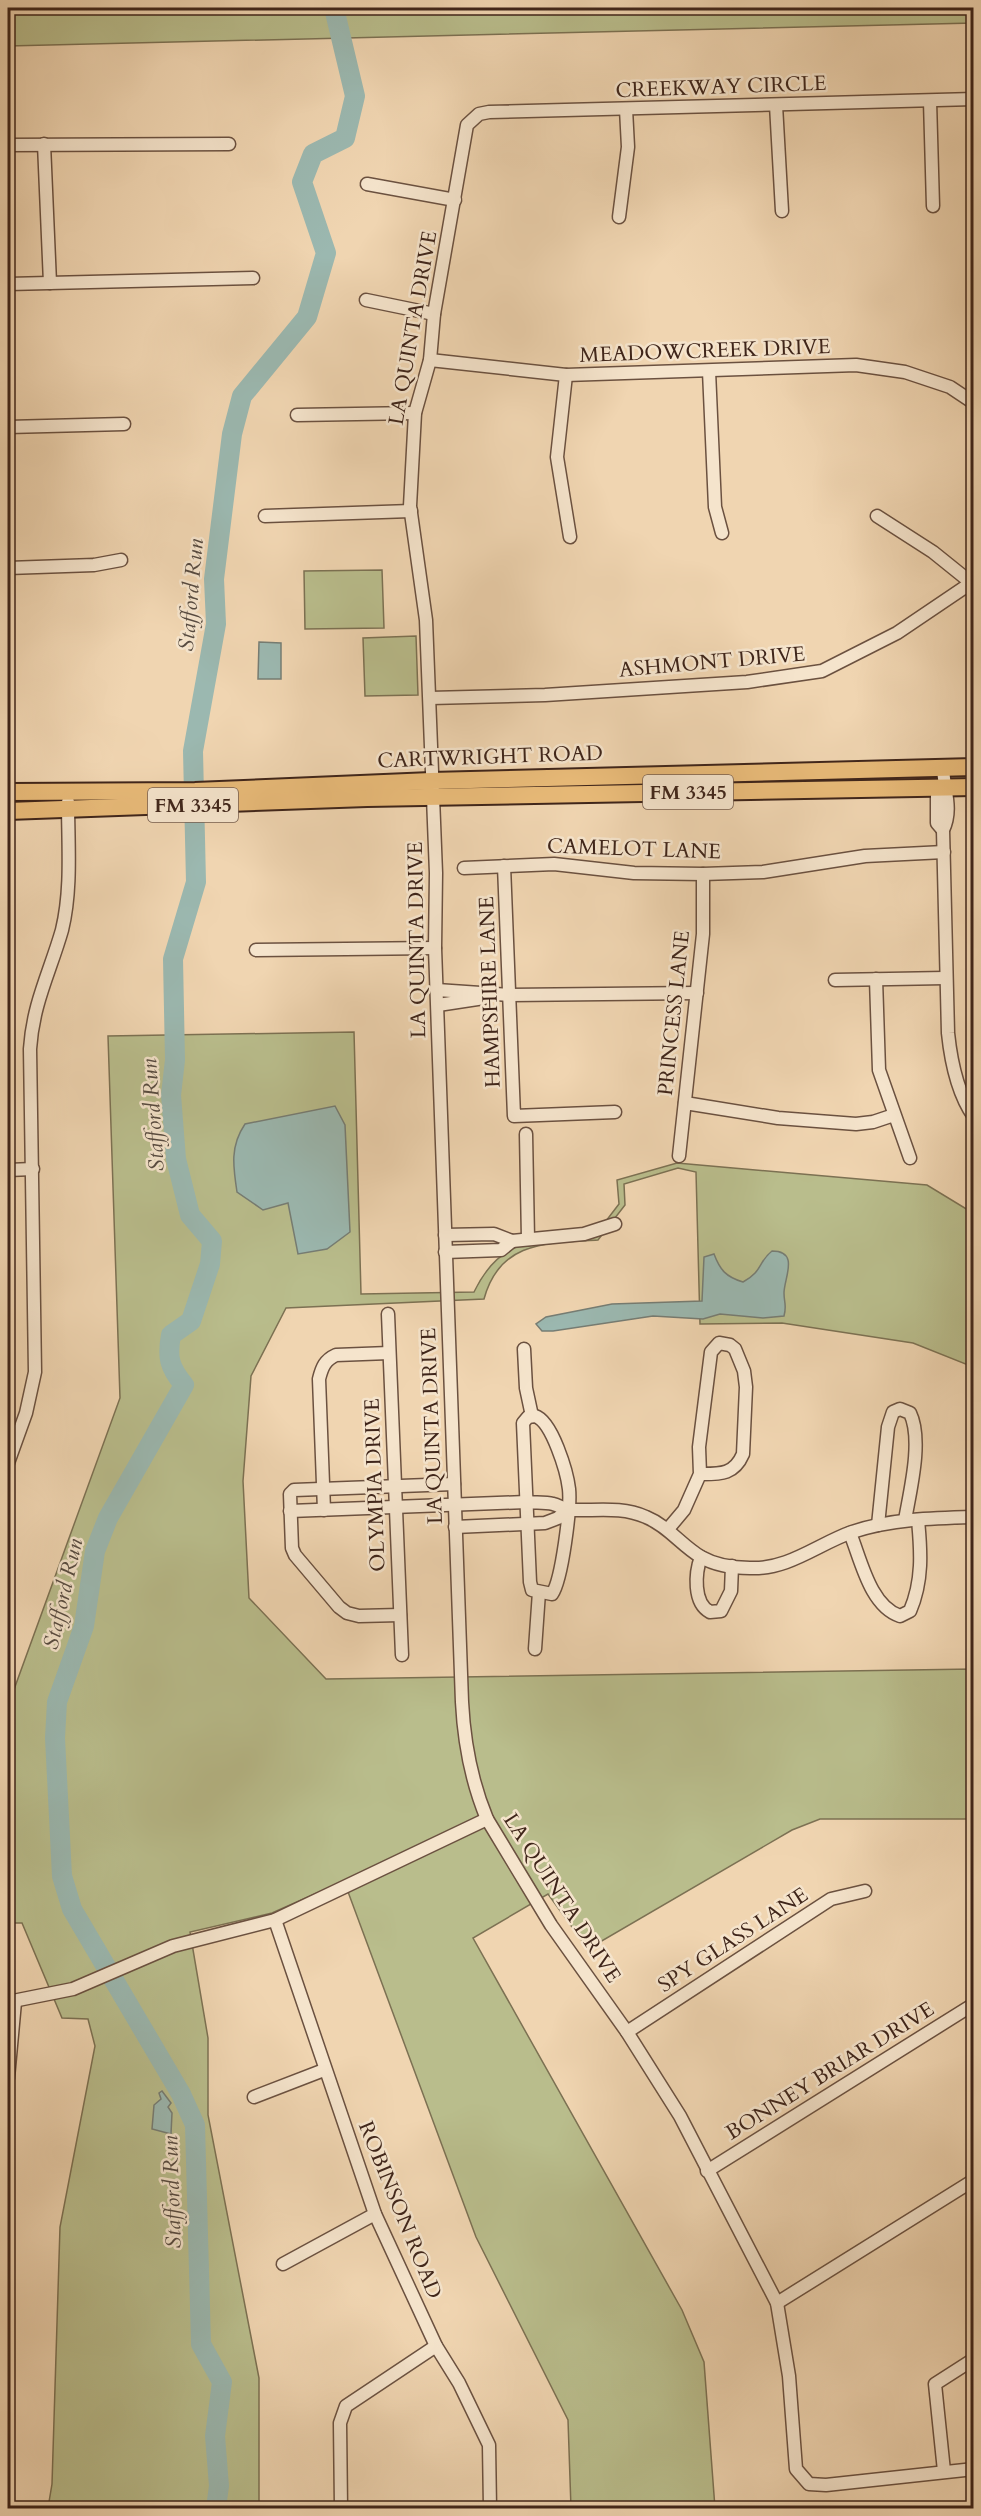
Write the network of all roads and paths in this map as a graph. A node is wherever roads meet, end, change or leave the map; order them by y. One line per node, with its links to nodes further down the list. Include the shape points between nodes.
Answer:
1 (974, 99): 2 (street, CREEKWAY CIRCLE)
2 (930, 100): 3 (street, CREEKWAY CIRCLE); 11 (street)
3 (776, 105): 4 (street, CREEKWAY CIRCLE); 12 (street)
4 (626, 109): 5 (street, CREEKWAY CIRCLE, via 489,112); 13 (street, via 628,147)
5 (472, 118): 10 (street, LA QUINTA DRIVE, via 467,125)
6 (44, 144): 7 (street); 8 (street); 15 (street)
7 (229, 144)
8 (8, 145)
9 (367, 184): 10 (street)
10 (455, 200): 18 (street, LA QUINTA DRIVE)
11 (933, 206)
12 (782, 210)
13 (619, 218)
14 (253, 278): 15 (street)
15 (50, 283): 16 (street)
16 (8, 284)
17 (366, 300): 18 (street)
18 (434, 314): 19 (street, LA QUINTA DRIVE)
19 (430, 360): 21 (street, MEADOWCREEK DRIVE); 23 (street, LA QUINTA DRIVE)
20 (709, 371): 21 (street, MEADOWCREEK DRIVE); 22 (street, MEADOWCREEK DRIVE, via 856,365 905,372 950,387); 30 (street, via 715,507)
21 (566, 375): 31 (street, via 557,457)
22 (974, 403)
23 (415, 412): 24 (street); 27 (street, LA QUINTA DRIVE)
24 (297, 415)
25 (124, 424): 26 (street)
26 (8, 427)
27 (411, 511): 28 (street); 35 (street, LA QUINTA DRIVE, via 426,620)
28 (265, 516)
29 (878, 516): 34 (street)
30 (722, 533)
31 (570, 537)
32 (121, 560): 33 (street, via 94,565)
33 (8, 567)
34 (973, 583): 35 (street, ASHMONT DRIVE, via 897,633 822,671 747,682)
35 (430, 698): 40 (street, LA QUINTA DRIVE)
36 (974, 767): 37 (main road, CARTWRIGHT ROAD / FM 3345)
37 (944, 768): 39 (street); 40 (main road, CARTWRIGHT ROAD / FM 3345)
38 (974, 787): 39 (main road, CARTWRIGHT ROAD / FM 3345)
39 (944, 788): 40 (main road, CARTWRIGHT ROAD / FM 3345); 45 (street, via 949,796)
40 (431, 789): 42 (main road, CARTWRIGHT ROAD / FM 3345); 49 (street, LA QUINTA DRIVE)
41 (8, 792): 43 (main road, CARTWRIGHT ROAD / FM 3345)
42 (249, 796): 43 (main road, CARTWRIGHT ROAD / FM 3345, via 138,807); 43 (main road, CARTWRIGHT ROAD / FM 3345, via 146,790)
43 (68, 801): 44 (main road, CARTWRIGHT ROAD / FM 3345); 65 (street, via 68,887 62,930 31,1021)
44 (8, 811)
45 (944, 852): 48 (street, CAMELOT LANE, via 856,856 763,872); 51 (street)
46 (504, 866): 47 (street, CAMELOT LANE); 48 (street, CAMELOT LANE, via 554,864 634,873); 56 (street, HAMPSHIRE LANE)
47 (464, 868)
48 (703, 874): 55 (street, PRINCESS LANE, via 703,934)
49 (435, 948): 50 (street); 54 (street, LA QUINTA DRIVE)
50 (256, 950)
51 (945, 978): 52 (street); 61 (street, via 951,1056 963,1099)
52 (876, 979): 53 (street); 60 (street, via 879,1070)
53 (836, 980)
54 (437, 990): 56 (street); 57 (street, LA QUINTA DRIVE)
55 (697, 993): 56 (street); 58 (street, PRINCESS LANE)
56 (510, 995): 57 (street); 59 (street, HAMPSHIRE LANE, via 514,1116)
57 (438, 1005): 68 (street, LA QUINTA DRIVE)
58 (685, 1103): 60 (street, via 778,1118 856,1124); 63 (street, PRINCESS LANE)
59 (615, 1112)
60 (894, 1115): 64 (street)
61 (974, 1117)
62 (526, 1134): 69 (street)
63 (679, 1156)
64 (910, 1158)
65 (33, 1169): 66 (street); 76 (street, via 35,1372 26,1413)
66 (8, 1170)
67 (615, 1224): 69 (street, via 584,1234)
68 (445, 1235): 70 (street, via 494,1234); 71 (street, LA QUINTA DRIVE)
69 (528, 1239): 70 (street)
70 (512, 1241): 71 (street, via 501,1250)
71 (445, 1252): 78 (street, LA QUINTA DRIVE)
72 (388, 1314): 74 (street, OLYMPIA DRIVE)
73 (524, 1349): 75 (street, via 526,1388)
74 (389, 1353): 79 (street, OLYMPIA DRIVE); 80 (street, via 336,1355 322,1367 319,1378)
75 (534, 1416): 81 (street, via 523,1423); 85 (street, via 549,1425 569,1489)
76 (8, 1463)
77 (700, 1474): 77 (street, via 729,1473 743,1455 744,1371 735,1349 724,1343 718,1343 711,1352 699,1447); 93 (street, via 684,1510)
78 (454, 1484): 79 (street); 82 (street, LA QUINTA DRIVE)
79 (395, 1487): 80 (street); 83 (street, OLYMPIA DRIVE)
80 (323, 1489): 84 (street); 86 (street, via 294,1490 290,1494)
81 (526, 1502): 82 (street); 85 (street, via 555,1504); 90 (street)
82 (454, 1505): 83 (street); 92 (street, LA QUINTA DRIVE)
83 (396, 1507): 84 (street); 98 (street, OLYMPIA DRIVE)
84 (324, 1510): 86 (street)
85 (567, 1510): 90 (street, via 545,1524); 93 (street, via 632,1512); 97 (street, via 557,1587 552,1594)
86 (290, 1511): 98 (street, via 295,1555 339,1607 359,1616)
87 (974, 1517): 89 (street)
88 (905, 1520): 89 (street); 91 (street); 91 (street, via 915,1444 910,1413 900,1409 890,1419)
89 (918, 1520): 94 (street, via 921,1564 917,1592 910,1611 900,1616 884,1606 873,1589)
90 (527, 1524): 92 (street); 97 (street, via 530,1582 532,1590)
91 (878, 1525): 94 (street)
92 (455, 1527): 101 (street, LA QUINTA DRIVE, via 464,1728 480,1803)
93 (668, 1529): 95 (street)
94 (850, 1533): 96 (street, via 798,1558 770,1566)
95 (701, 1557): 96 (street); 96 (street, via 697,1568 698,1593 703,1608 710,1612 721,1611 729,1599)
96 (732, 1566)
97 (539, 1592): 99 (street)
98 (400, 1615): 100 (street, OLYMPIA DRIVE)
99 (535, 1649)
100 (402, 1655)
101 (488, 1819): 103 (street); 106 (street, LA QUINTA DRIVE, via 551,1925)
102 (865, 1891): 106 (street, SPY GLASS LANE, via 831,1899)
103 (275, 1920): 104 (street, via 173,1946 72,1989); 107 (street, ROBINSON ROAD)
104 (11, 2002): 108 (street)
105 (974, 2004): 110 (street, BONNEY BRIAR DRIVE)
106 (627, 2032): 110 (street, LA QUINTA DRIVE, via 680,2116)
107 (324, 2070): 109 (street); 112 (street, ROBINSON ROAD)
108 (8, 2078)
109 (254, 2097)
110 (707, 2171): 114 (street, LA QUINTA DRIVE)
111 (974, 2180): 114 (street)
112 (375, 2214): 113 (street); 115 (street, ROBINSON ROAD)
113 (283, 2264)
114 (777, 2303): 118 (street, LA QUINTA DRIVE, via 789,2376 793,2456 801,2478 809,2484 826,2485)
115 (436, 2346): 119 (street, via 346,2406 340,2423); 120 (street, ROBINSON ROAD, via 489,2445)
116 (974, 2359): 118 (street, via 935,2384)
117 (974, 2469): 118 (street, LA QUINTA DRIVE)
118 (944, 2471)
119 (341, 2508)
120 (490, 2508)

